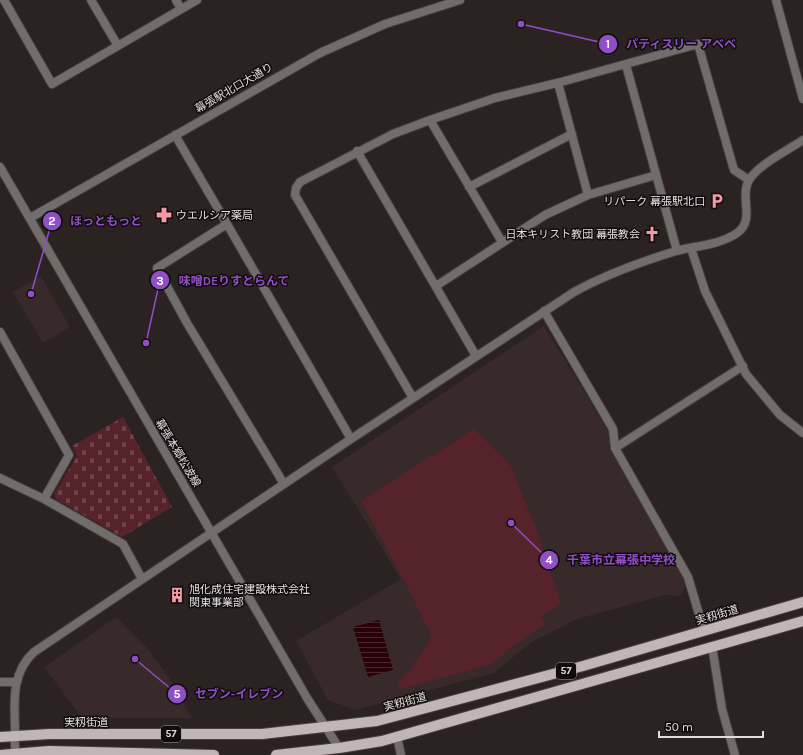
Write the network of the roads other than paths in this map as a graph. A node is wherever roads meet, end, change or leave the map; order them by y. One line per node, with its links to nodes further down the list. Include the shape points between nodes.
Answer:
1 (4, 0): 8 (street, via 52,84)
2 (91, 0): 8 (street)
3 (176, 0): 7 (street)
4 (197, 0): 7 (street)
5 (460, 0): 14 (street, 幕張駅北口大通り, via 385,24 320,53)
6 (776, 0): 11 (street)
7 (181, 9): 8 (street)
8 (118, 46)
9 (626, 65): 10 (street); 18 (street); 19 (street, via 698,44 734,170)
10 (558, 83): 12 (street, via 495,98); 13 (street)
11 (803, 99)
12 (430, 120): 16 (street); 20 (street)
13 (572, 134): 20 (street); 21 (street)
14 (175, 135): 22 (street, 幕張駅北口大通り); 23 (street)
15 (803, 140): 19 (street)
16 (357, 151): 27 (street); 32 (street, via 300,182 296,188 296,195)
17 (0, 167): 22 (street, 幕張本郷松波線)
18 (656, 175): 21 (street); 26 (street)
19 (749, 180): 25 (street, via 746,191 747,220 742,230 730,237)
20 (469, 187): 24 (street)
21 (588, 195): 24 (street, via 545,215)
22 (30, 218): 39 (street, 幕張本郷松波線)
23 (227, 224): 34 (street); 37 (street, via 157,268)
24 (502, 242): 27 (street)
25 (691, 248): 26 (street); 31 (street, via 705,290)
26 (677, 251): 28 (street, via 596,280)
27 (436, 286): 30 (street)
28 (544, 311): 30 (street); 35 (street, via 613,429)
29 (1, 335): 38 (street, via 69,455)
30 (476, 356): 32 (street)
31 (743, 366): 33 (street, via 746,374 780,415); 35 (street)
32 (413, 398): 34 (street)
33 (803, 433)
34 (351, 439): 37 (street)
35 (615, 448): 43 (street, via 688,577)
36 (0, 478): 38 (street)
37 (284, 484): 39 (street)
38 (44, 499): 40 (street, via 122,544)
39 (212, 533): 40 (street); 47 (street, 幕張本郷松波線)
40 (142, 579): 46 (street, via 34,652 25,662)
41 (803, 602): 43 (main road, 実籾街道 / 57)
42 (803, 621): 44 (main road, 57)
43 (704, 631): 47 (main road, 実籾街道 / 57, via 377,721)
44 (712, 646): 50 (main road, 57); 57 (street, via 722,709)
45 (0, 682): 46 (street)
46 (16, 682): 48 (street)
47 (326, 728): 48 (main road, 実籾街道 / 57, via 262,734); 51 (street, 幕張本郷松波線)
48 (15, 736): 49 (main road, 実籾街道 / 57); 52 (street)
49 (0, 737)
50 (397, 737): 51 (main road, 57); 56 (street)
51 (339, 748): 55 (main road, 57)
52 (16, 754): 53 (main road, 57); 54 (main road, 57, via 49,751)
53 (0, 755)
54 (214, 755)
55 (276, 755)
56 (401, 755)
57 (735, 755)

